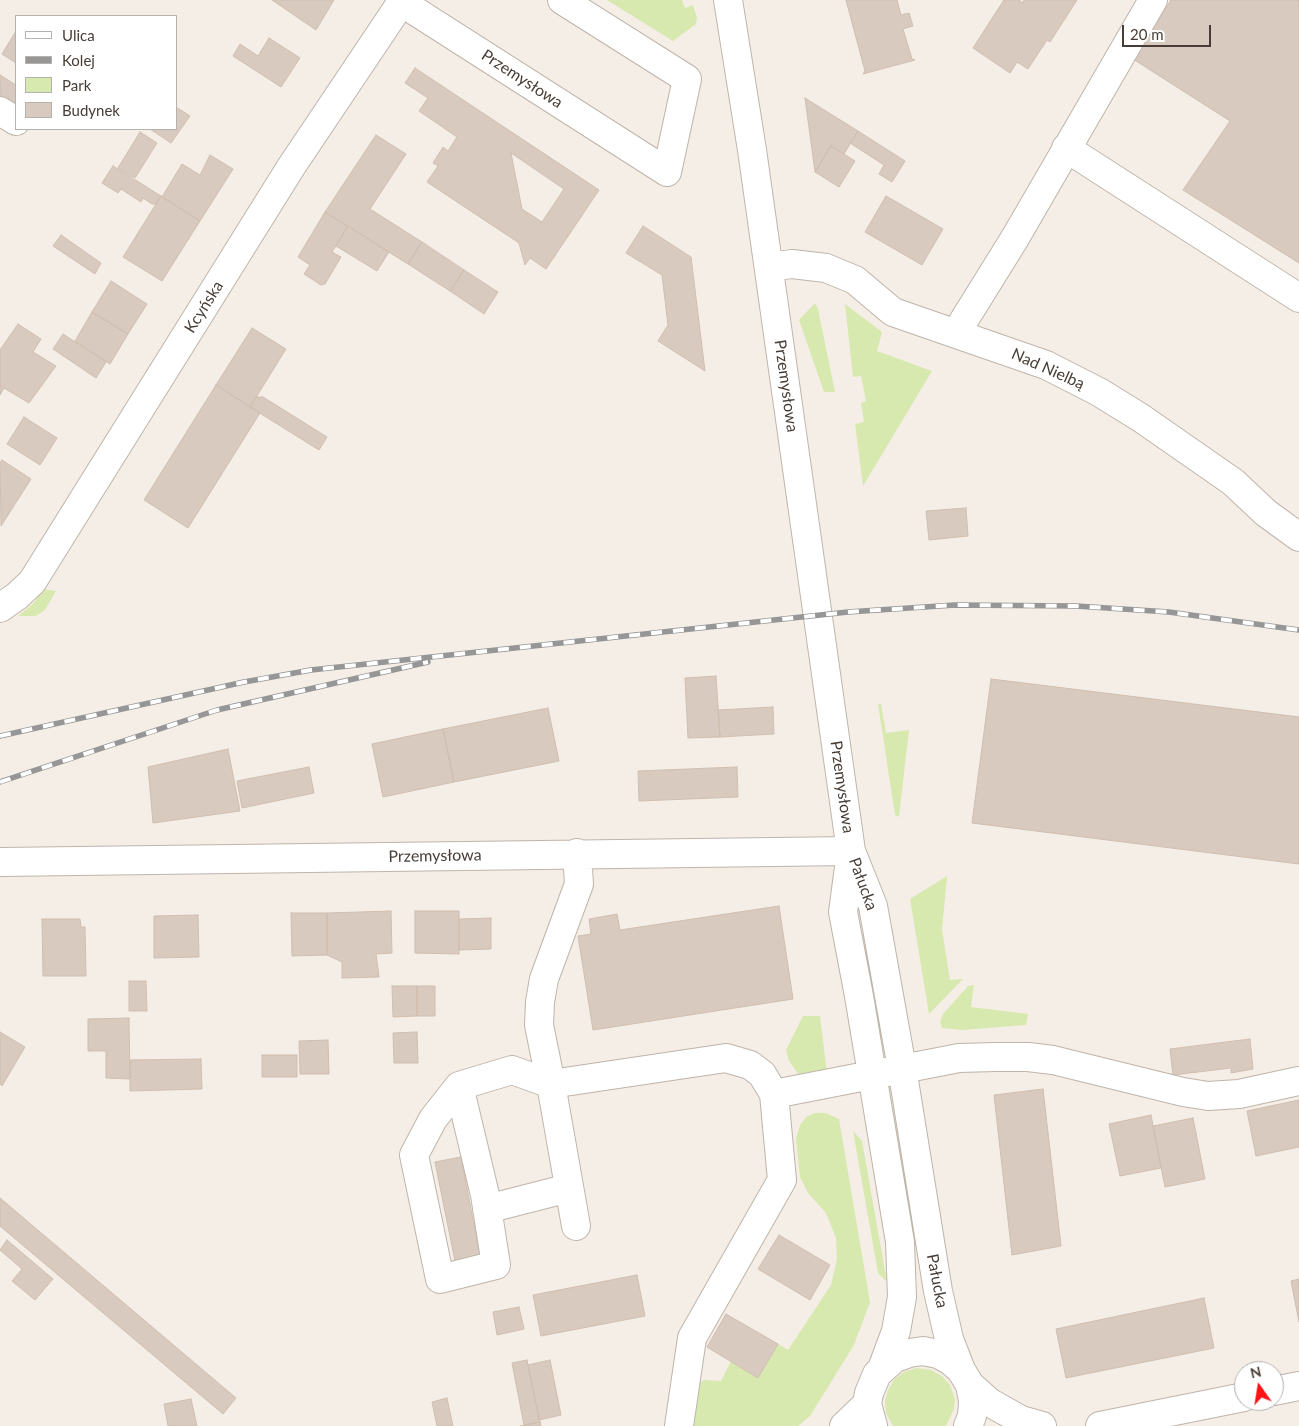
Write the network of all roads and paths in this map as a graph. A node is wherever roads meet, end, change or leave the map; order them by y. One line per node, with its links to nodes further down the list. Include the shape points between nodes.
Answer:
1 (562, 0): 4 (street, Przemysłowa, via 687,79 667,172)
2 (728, 0): 8 (street, Przemysłowa)
3 (1153, 0): 7 (street)
4 (402, 1): 12 (street, Kcyńska, via 286,176 32,582)
5 (0, 111): 6 (street)
6 (15, 121)
7 (1066, 148): 9 (street); 10 (street)
8 (768, 267): 10 (street, Nad Nielbą, via 792,264 826,268 855,280 893,312); 13 (street, Przemysłowa)
9 (1299, 298)
10 (956, 333): 11 (street, Nad Nielbą, via 1046,365 1099,392 1233,482 1266,513)
11 (1299, 537)
12 (0, 608)
13 (851, 851): 14 (street, Przemysłowa); 16 (street, Pałucka, via 873,906); 17 (street, Pałucka, via 843,912)
14 (577, 853): 15 (street, Przemysłowa); 19 (street, via 579,884 544,978 540,1002 539,1025)
15 (0, 862)
16 (902, 1068): 17 (street); 18 (street, via 959,1058 1028,1057 1208,1096 1239,1094); 26 (street, Pałucka, via 938,1291 950,1339)
17 (873, 1075): 21 (street); 25 (street, Pałucka, via 902,1268 902,1297 896,1331)
18 (1299, 1082)
19 (550, 1084): 20 (street, via 512,1070); 21 (street, via 726,1058 750,1065 762,1074); 22 (street)
20 (459, 1086): 23 (street); 23 (street, via 433,1119 414,1155 440,1279 496,1265)
21 (774, 1094): 31 (street, via 782,1180 692,1338)
22 (569, 1188): 23 (street); 24 (street)
23 (487, 1209)
24 (576, 1226)
25 (884, 1366): 26 (street, via 895,1358 924,1351 951,1360); 30 (street, Pałucka, via 872,1383)
26 (966, 1378): 33 (street, via 973,1401); 34 (street, via 989,1402 1021,1420)
27 (1299, 1386): 28 (street)
28 (1284, 1389)
29 (1234, 1399): 35 (street)
30 (870, 1415): 32 (street)
31 (679, 1426)
32 (844, 1426)
33 (968, 1426)
34 (1042, 1426)
35 (1100, 1426)

